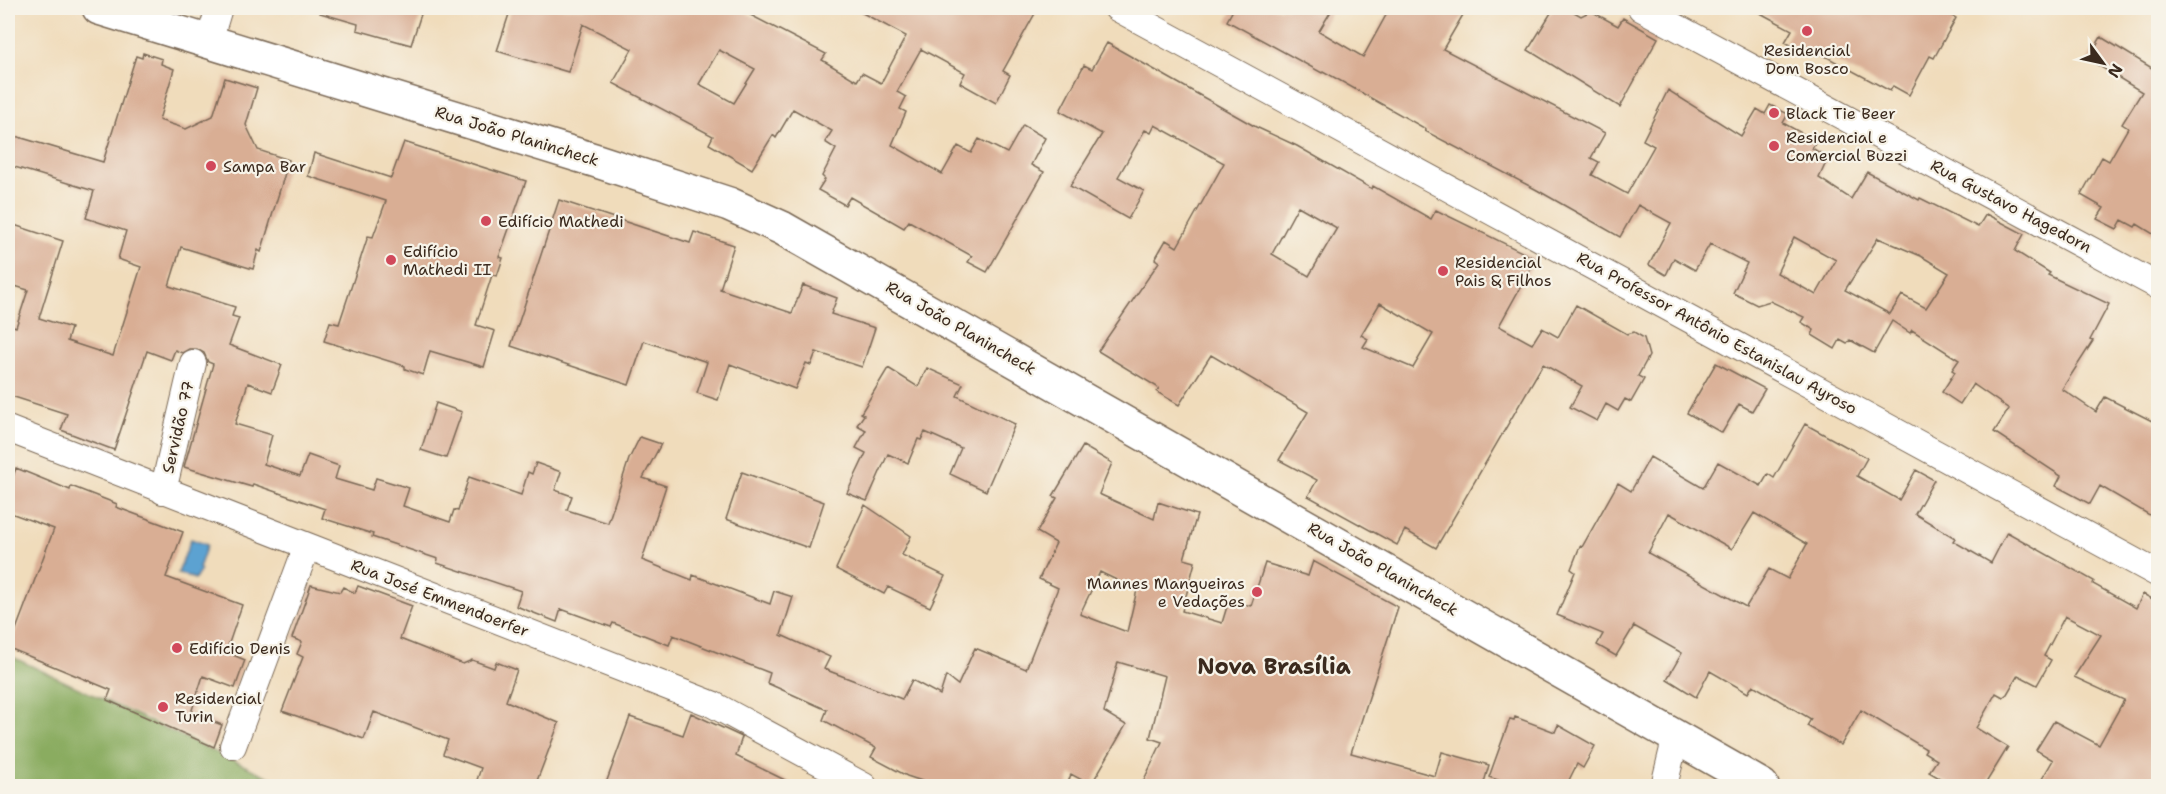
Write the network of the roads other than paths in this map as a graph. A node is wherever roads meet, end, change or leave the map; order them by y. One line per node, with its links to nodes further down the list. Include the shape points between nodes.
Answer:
1 (99, 8): 5 (main road, Rua João Planincheck)
2 (219, 8): 5 (street)
3 (1117, 8): 11 (street, Rua Professor Antônio Estanislau Ayroso)
4 (1641, 8): 6 (street, Rua Gustavo Hagedorn)
5 (209, 41): 12 (main road, Rua João Planincheck, via 684,189 782,228)
6 (2158, 286)
7 (193, 363): 9 (street, Servidão 77)
8 (8, 429): 9 (street, Rua José Emmendoerfer)
9 (163, 491): 10 (street, Rua José Emmendoerfer)
10 (307, 546): 13 (street); 14 (street, Rua José Emmendoerfer, via 712,704)
11 (2158, 574)
12 (1676, 736): 15 (street); 16 (main road, Rua João Planincheck)
13 (233, 746)
14 (864, 786)
15 (1664, 786)
16 (1762, 786)

